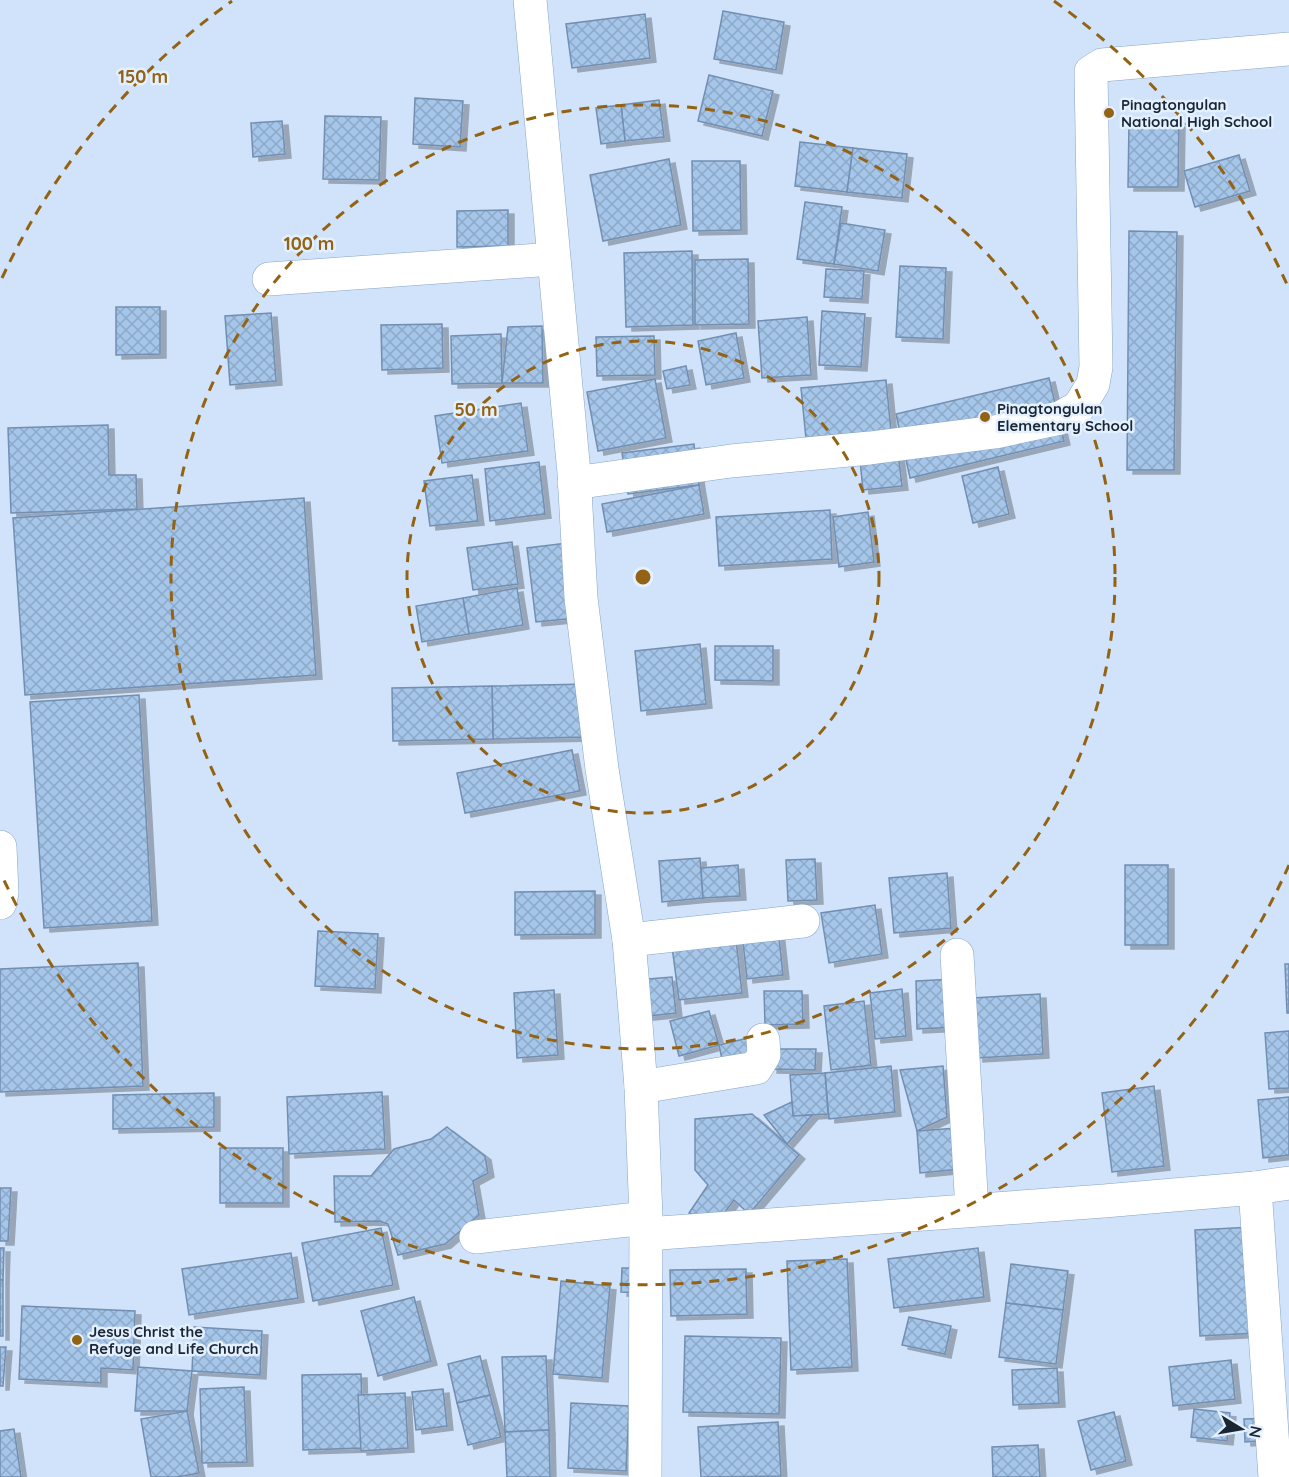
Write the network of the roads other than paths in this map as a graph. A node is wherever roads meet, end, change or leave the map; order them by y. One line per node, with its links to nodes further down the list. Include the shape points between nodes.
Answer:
1 (530, 0): 3 (street)
2 (1289, 49): 5 (street, via 1102,65 1091,72 1096,367 1093,384 1079,407 1060,418 995,432)
3 (553, 259): 4 (street); 5 (street)
4 (269, 279)
5 (574, 483): 9 (street, via 581,598 602,770)
6 (0, 847): 7 (street)
7 (0, 903)
8 (803, 921): 9 (street)
9 (629, 940): 12 (street)
10 (957, 955): 15 (street)
11 (763, 1040): 12 (street, via 764,1055 756,1068)
12 (641, 1087): 16 (street)
13 (1289, 1183): 14 (street)
14 (1255, 1188): 15 (street); 19 (street)
15 (972, 1210): 16 (street)
16 (646, 1226): 17 (street); 18 (street)
17 (476, 1237)
18 (645, 1477)
19 (1275, 1477)

